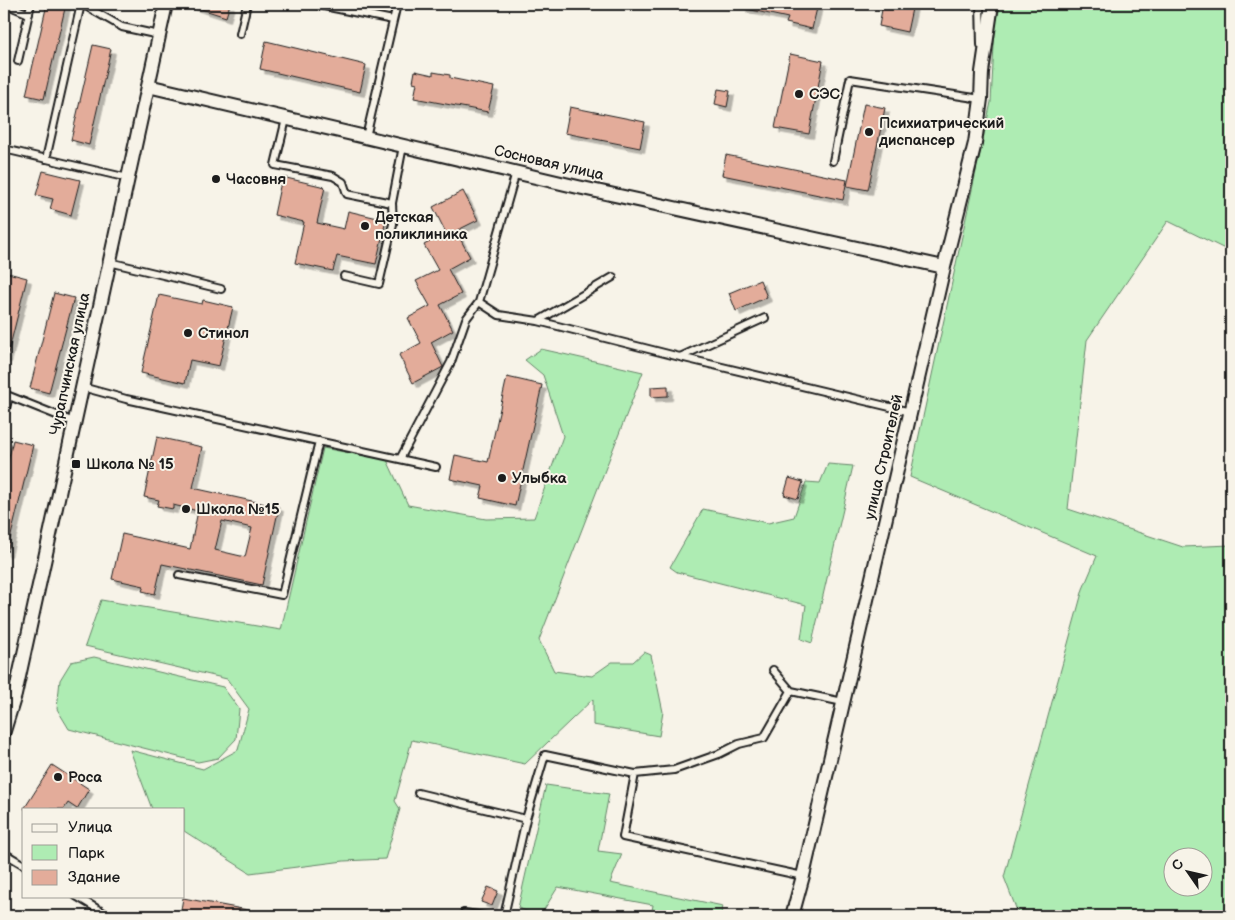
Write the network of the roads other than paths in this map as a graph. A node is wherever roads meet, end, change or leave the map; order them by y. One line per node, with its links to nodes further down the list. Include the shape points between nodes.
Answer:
1 (5, 4): 10 (lane)
2 (31, 4): 10 (lane)
3 (82, 4): 13 (lane, via 122,27); 22 (lane)
4 (166, 4): 13 (street, Чурапчинская улица)
5 (246, 4): 12 (lane)
6 (314, 4): 11 (lane)
7 (397, 4): 11 (lane)
8 (980, 4): 15 (lane)
9 (992, 4): 15 (street, улица Строителей)
10 (28, 14): 14 (lane)
11 (393, 20): 19 (lane)
12 (240, 34)
13 (159, 35): 16 (street, Чурапчинская улица)
14 (18, 61)
15 (982, 72): 17 (street, улица Строителей)
16 (148, 86): 18 (street, Сосновая улица); 25 (street, Чурапчинская улица)
17 (981, 98): 23 (lane, via 850,79); 28 (street, улица Строителей, via 975,143)
18 (286, 119): 19 (street, Сосновая улица); 26 (lane, via 275,165 333,176 343,182 347,194)
19 (366, 137): 20 (street, Сосновая улица)
20 (403, 146): 24 (street, Сосновая улица); 26 (lane)
21 (4, 149): 22 (lane)
22 (46, 159): 25 (lane)
23 (833, 161)
24 (516, 172): 28 (street, Сосновая улица); 32 (lane)
25 (128, 178): 27 (street, Чурапчинская улица)
26 (392, 203): 29 (lane, via 393,224 379,284)
27 (110, 262): 31 (lane); 36 (street, Чурапчинская улица)
28 (944, 267): 38 (street, улица Строителей)
29 (344, 276)
30 (613, 277): 34 (lane)
31 (221, 289)
32 (479, 302): 34 (lane, via 499,316); 42 (lane, via 466,319 451,362)
33 (765, 318): 35 (lane)
34 (538, 321): 35 (lane)
35 (680, 357): 38 (lane)
36 (82, 387): 40 (street, Чурапчинская улица); 41 (lane)
37 (6, 394): 39 (lane); 40 (lane)
38 (911, 412): 47 (street, улица Строителей)
39 (4, 416)
40 (74, 422): 48 (street, Чурапчинская улица, via 15,695)
41 (319, 441): 42 (lane); 44 (lane, via 282,595)
42 (400, 460): 43 (lane)
43 (436, 466)
44 (179, 575)
45 (773, 670): 46 (lane)
46 (791, 691): 47 (lane); 49 (lane, via 764,738 739,744 674,770)
47 (843, 702): 54 (street, улица Строителей)
48 (4, 731)
49 (635, 774): 51 (lane, via 545,755); 54 (lane, via 624,837)
50 (418, 793): 51 (lane)
51 (526, 818): 59 (lane)
52 (4, 853): 53 (lane)
53 (22, 864)
54 (803, 876): 60 (street, улица Строителей)
55 (79, 898): 56 (lane)
56 (109, 916)
57 (464, 916): 58 (lane, via 464,913)
58 (485, 916)
59 (504, 916)
60 (792, 916)

